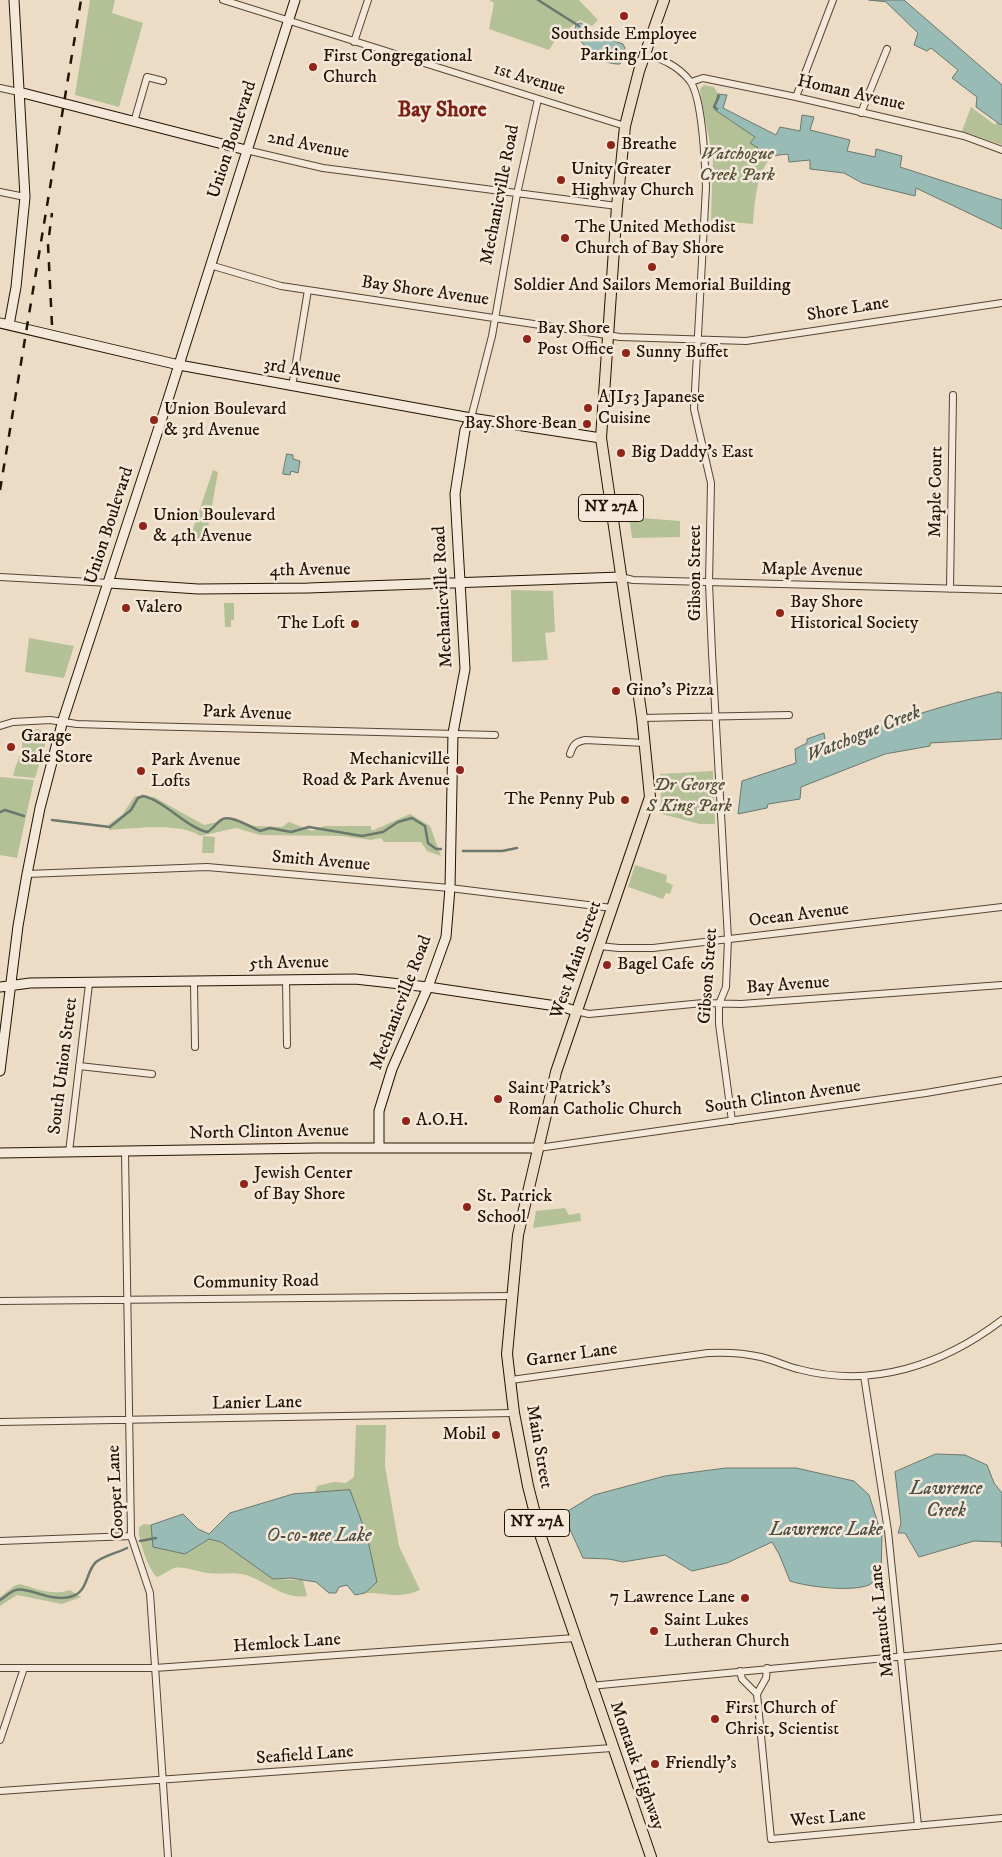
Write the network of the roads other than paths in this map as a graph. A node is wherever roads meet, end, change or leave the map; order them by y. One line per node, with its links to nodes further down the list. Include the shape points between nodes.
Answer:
1 (14, 0): 14 (main road)
2 (223, 0): 7 (street, 1st Avenue)
3 (295, 0): 7 (main road, Union Boulevard)
4 (368, 0): 8 (street)
5 (664, 0): 10 (main road, NY 27A)
6 (833, 0): 15 (street)
7 (288, 20): 8 (street, 1st Avenue); 20 (main road, Union Boulevard)
8 (354, 42): 16 (street, 1st Avenue)
9 (886, 49): 17 (street)
10 (645, 54): 12 (street, via 664,60); 19 (main road, NY 27A)
11 (163, 81): 18 (street, via 148,77)
12 (691, 82): 15 (street, Homan Avenue, via 703,78); 32 (street, Gibson Street, via 702,136 706,187)
13 (0, 88): 14 (street, 2nd Avenue)
14 (19, 92): 18 (main road, 2nd Avenue); 24 (main road)
15 (796, 97): 17 (street, Homan Avenue)
16 (538, 99): 19 (street, 1st Avenue); 23 (street, Mechanicville Road)
17 (861, 113): 21 (street, Homan Avenue, via 964,136)
18 (134, 122): 20 (main road, 2nd Avenue)
19 (625, 126): 25 (main road, NY 27A)
20 (246, 150): 23 (street, 2nd Avenue, via 323,168); 26 (main road, Union Boulevard)
21 (1002, 150)
22 (0, 192): 24 (street)
23 (517, 194): 25 (street, 2nd Avenue); 29 (street, Mechanicville Road)
24 (25, 197): 30 (main road, via 16,287)
25 (617, 206): 31 (main road, NY 27A)
26 (210, 265): 27 (street, Bay Shore Avenue, via 280,286); 33 (main road, Union Boulevard)
27 (308, 290): 29 (street, Bay Shore Avenue); 34 (street)
28 (1002, 303): 32 (street, Shore Lane, via 746,341)
29 (495, 318): 31 (street, Bay Shore Avenue); 36 (street, Mechanicville Road)
30 (4, 324): 33 (main road, 3rd Avenue)
31 (609, 336): 32 (street, Bay Shore Avenue); 37 (main road, NY 27A)
32 (698, 340): 42 (street, Gibson Street, via 694,409 711,483)
33 (179, 365): 34 (main road, 3rd Avenue); 41 (main road, Union Boulevard)
34 (292, 387): 36 (main road, 3rd Avenue)
35 (954, 395): 43 (street, Maple Court)
36 (471, 418): 37 (main road, 3rd Avenue); 40 (main road, Mechanicville Road, via 455,494)
37 (601, 438): 39 (main road, NY 27A)
38 (0, 577): 41 (street, 4th Avenue)
39 (621, 577): 40 (main road, 4th Avenue); 42 (street, Maple Avenue); 47 (main road, West Main Street / NY 27A)
40 (460, 582): 41 (main road, 4th Avenue, via 198,589); 50 (main road, Mechanicville Road, via 465,669)
41 (109, 583): 48 (main road, Union Boulevard)
42 (709, 583): 43 (street, Maple Avenue); 46 (street, Gibson Street)
43 (950, 589): 44 (street, Maple Avenue)
44 (1002, 590)
45 (789, 714): 46 (street)
46 (715, 716): 47 (street); 58 (street, Gibson Street)
47 (642, 718): 52 (main road, West Main Street / NY 27A)
48 (64, 720): 49 (street, Park Avenue, via 13,722); 50 (street, Park Avenue, via 77,724); 54 (main road, Union Boulevard, via 40,808)
49 (0, 726)
50 (453, 734): 51 (street, Park Avenue); 55 (main road, Mechanicville Road)
51 (495, 735)
52 (645, 743): 53 (street, via 577,741); 57 (main road, West Main Street / NY 27A, via 650,797)
53 (570, 754)
54 (27, 874): 55 (street, Smith Avenue, via 207,867); 64 (main road, Union Boulevard)
55 (450, 888): 57 (street, Smith Avenue); 66 (main road, Mechanicville Road, via 446,937)
56 (1002, 907): 58 (street, Ocean Avenue)
57 (612, 908): 59 (main road, West Main Street / NY 27A)
58 (728, 939): 59 (street, Ocean Avenue, via 653,948); 67 (street, Gibson Street, via 726,987)
59 (599, 946): 68 (main road, West Main Street / NY 27A)
60 (286, 980): 61 (main road, 5th Avenue); 66 (main road, 5th Avenue, via 354,979); 69 (street)
61 (194, 983): 62 (main road, 5th Avenue); 70 (street)
62 (89, 984): 64 (main road, 5th Avenue); 71 (street, South Union Street)
63 (1002, 985): 67 (street, Bay Avenue)
64 (10, 986): 65 (main road, 5th Avenue); 72 (main road, Union Boulevard)
65 (0, 987)
66 (428, 987): 68 (main road, 5th Avenue); 76 (main road, Mechanicville Road, via 392,1069 379,1111)
67 (720, 1004): 68 (street, Bay Avenue, via 589,1014); 75 (street, Gibson Street, via 719,1024)
68 (576, 1011): 77 (main road, West Main Street / NY 27A, via 556,1072)
69 (287, 1045)
70 (195, 1048)
71 (79, 1066): 73 (street); 78 (street, South Union Street)
72 (0, 1071)
73 (152, 1074)
74 (1002, 1080): 75 (street, South Clinton Avenue)
75 (732, 1121): 77 (street, South Clinton Avenue)
76 (378, 1148): 77 (main road, North Clinton Avenue); 79 (main road, North Clinton Avenue)
77 (538, 1148): 81 (main road, West Main Street / NY 27A, via 518,1234)
78 (69, 1152): 79 (main road, North Clinton Avenue); 80 (main road, North Clinton Avenue)
79 (125, 1152): 82 (street, Cooper Lane)
80 (0, 1153)
81 (513, 1296): 82 (street, Community Road); 85 (main road, West Main Street / NY 27A)
82 (127, 1300): 83 (street, Community Road); 89 (street, Cooper Lane)
83 (0, 1302)
84 (1002, 1320): 86 (street, via 968,1345 930,1363 897,1373)
85 (507, 1354): 87 (main road, Main Street / NY 27A)
86 (864, 1376): 87 (street, Garner Lane, via 799,1370 762,1357 727,1352); 95 (street, Manatuck Lane, via 888,1531)
87 (511, 1380): 88 (main road, Main Street / NY 27A)
88 (514, 1413): 89 (street, Lanier Lane); 93 (main road, Main Street / NY 27A, via 541,1537)
89 (129, 1420): 90 (street, Lanier Lane); 91 (street, Cooper Lane)
90 (0, 1422)
91 (130, 1536): 92 (street); 98 (street, Cooper Lane, via 150,1592)
92 (0, 1541)
93 (575, 1638): 98 (street, Hemlock Lane); 101 (main road, Main Street / NY 27A)
94 (1002, 1647): 95 (street)
95 (902, 1656): 99 (street); 108 (street, Manatuck Lane)
96 (0, 1668): 97 (street, Hemlock Lane)
97 (24, 1668): 98 (street, Hemlock Lane); 103 (street)
98 (155, 1668): 105 (street, Cooper Lane)
99 (767, 1668): 100 (street); 102 (street, West Lane, via 766,1678)
100 (740, 1671): 101 (street); 102 (street, via 742,1679)
101 (590, 1686): 104 (main road, Montauk Highway / NY 27A)
102 (757, 1694): 108 (street, West Lane, via 771,1839)
103 (0, 1740)
104 (612, 1748): 105 (street, Seafield Lane); 110 (main road, Montauk Highway / NY 27A)
105 (164, 1780): 106 (street, Seafield Lane); 109 (street, Cooper Lane)
106 (0, 1792)
107 (1002, 1818): 108 (street, West Lane)
108 (918, 1826)
109 (168, 1857)
110 (650, 1857)

